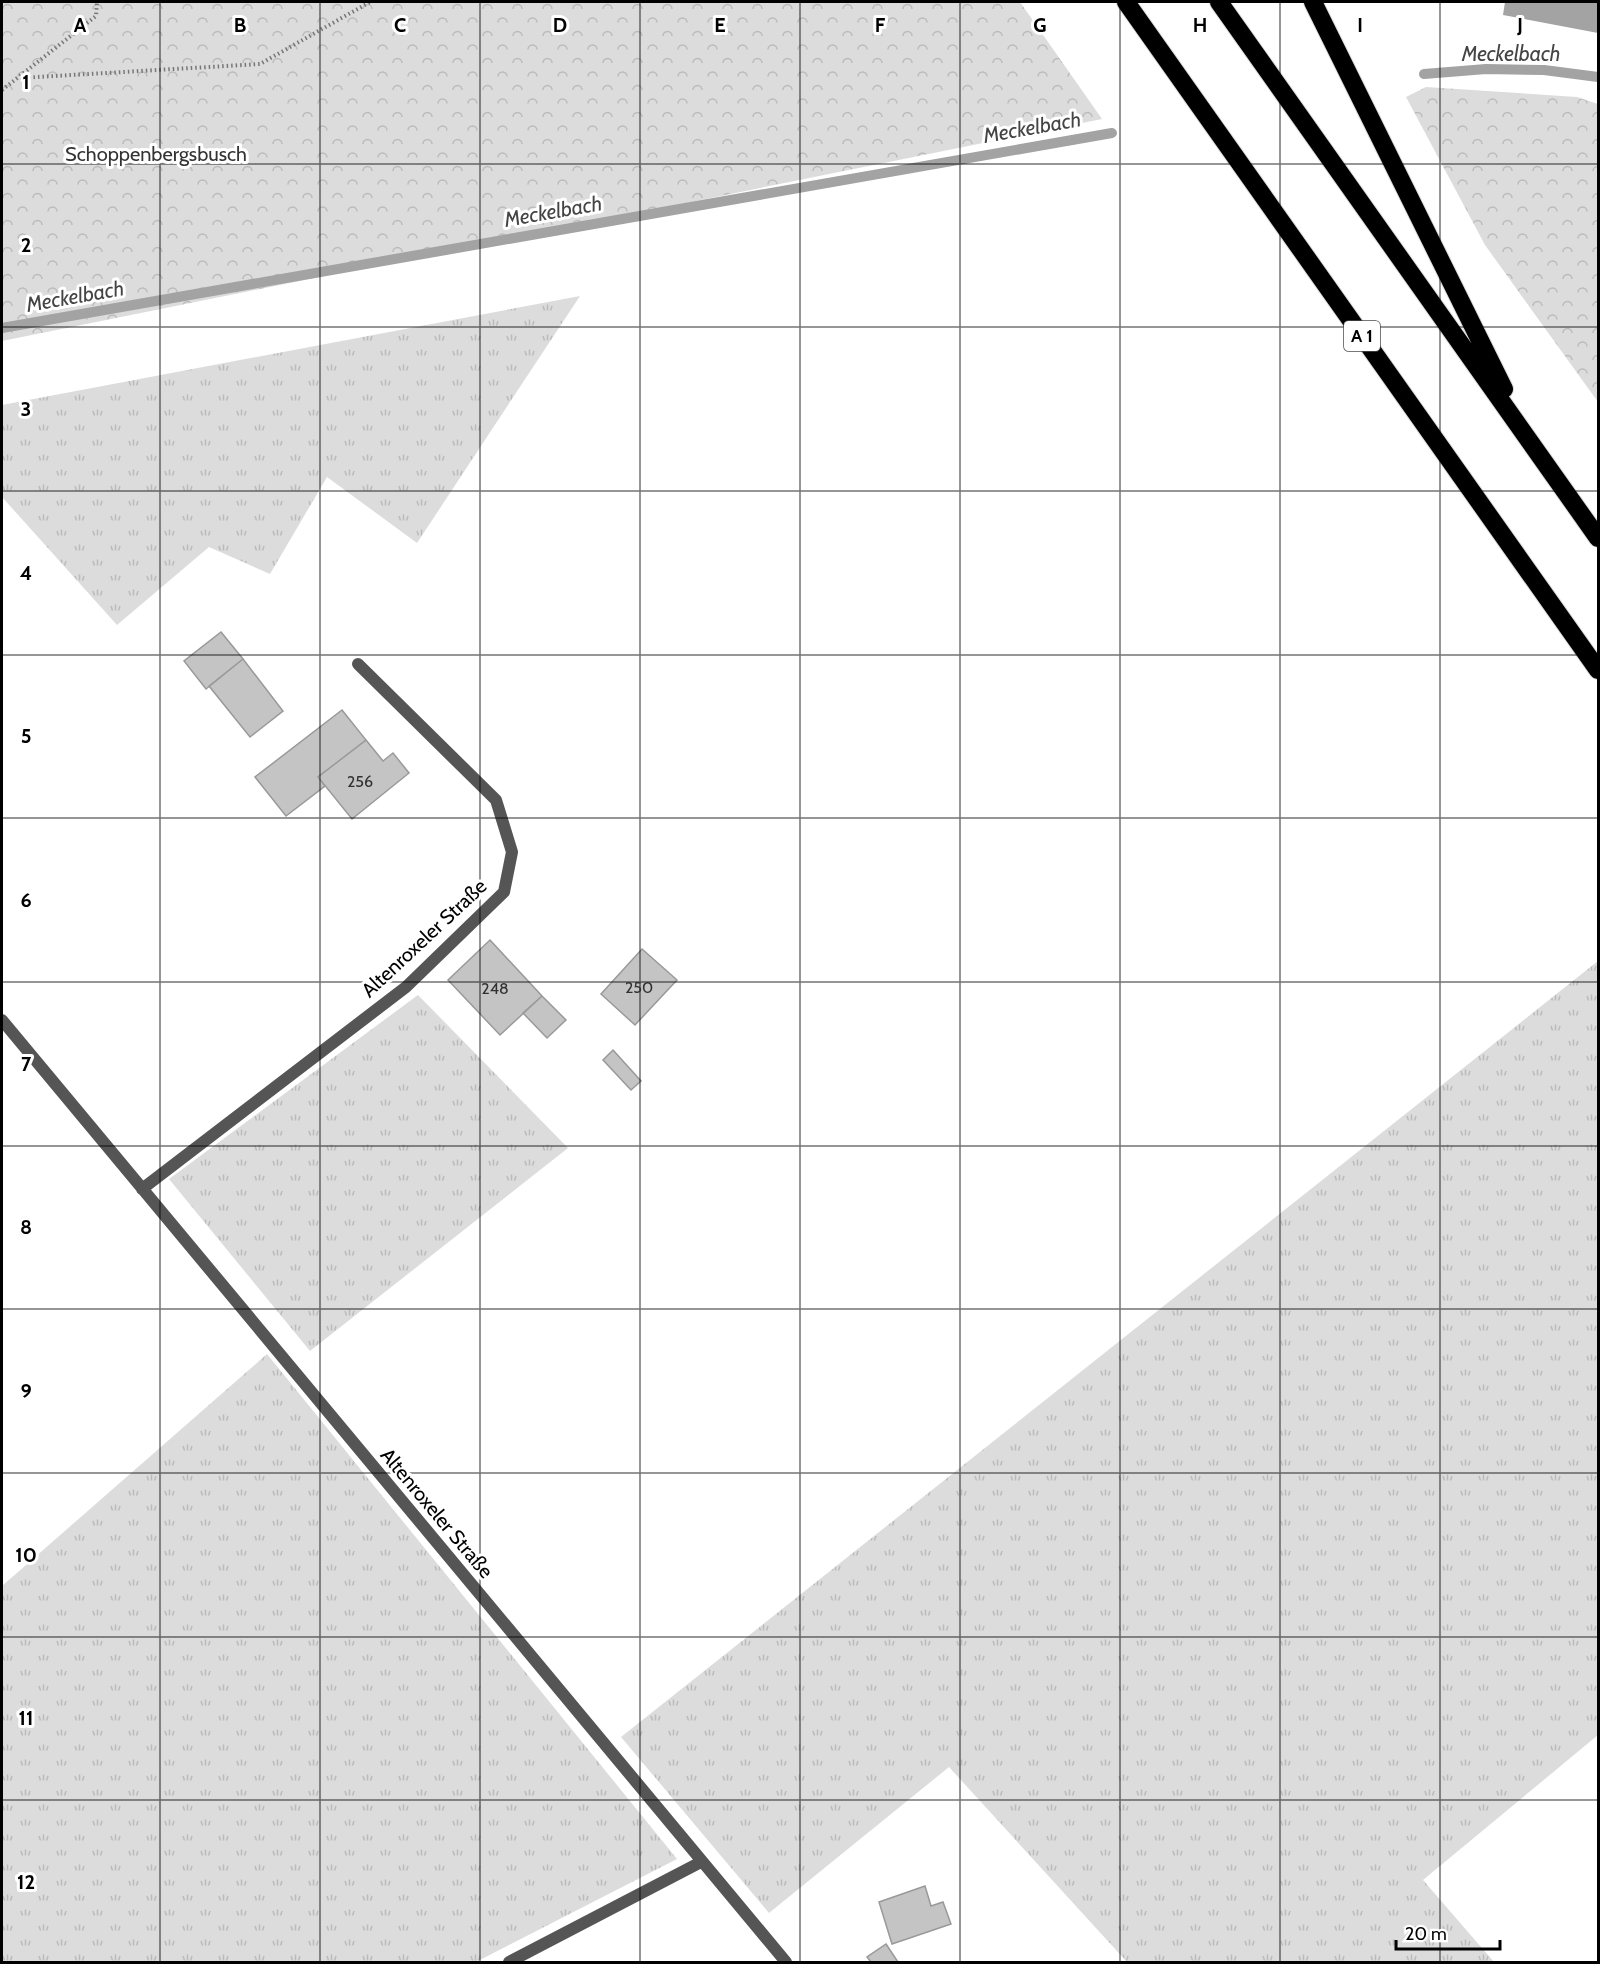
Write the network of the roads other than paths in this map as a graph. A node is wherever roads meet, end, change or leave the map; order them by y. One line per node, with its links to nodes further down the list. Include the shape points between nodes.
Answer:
1 (1126, 2): 7 (highway, A 1)
2 (1219, 2): 4 (highway)
3 (1313, 2): 4 (highway)
4 (1527, 437): 5 (highway)
5 (1599, 538)
6 (358, 663): 9 (street, Altenroxeler Straße, via 496,800 512,852 504,892 406,987)
7 (1599, 670)
8 (2, 1020): 9 (street, Altenroxeler Straße)
9 (142, 1190): 10 (street, Altenroxeler Straße)
10 (701, 1862): 11 (street); 12 (street, Altenroxeler Straße)
11 (508, 1962)
12 (786, 1962)

